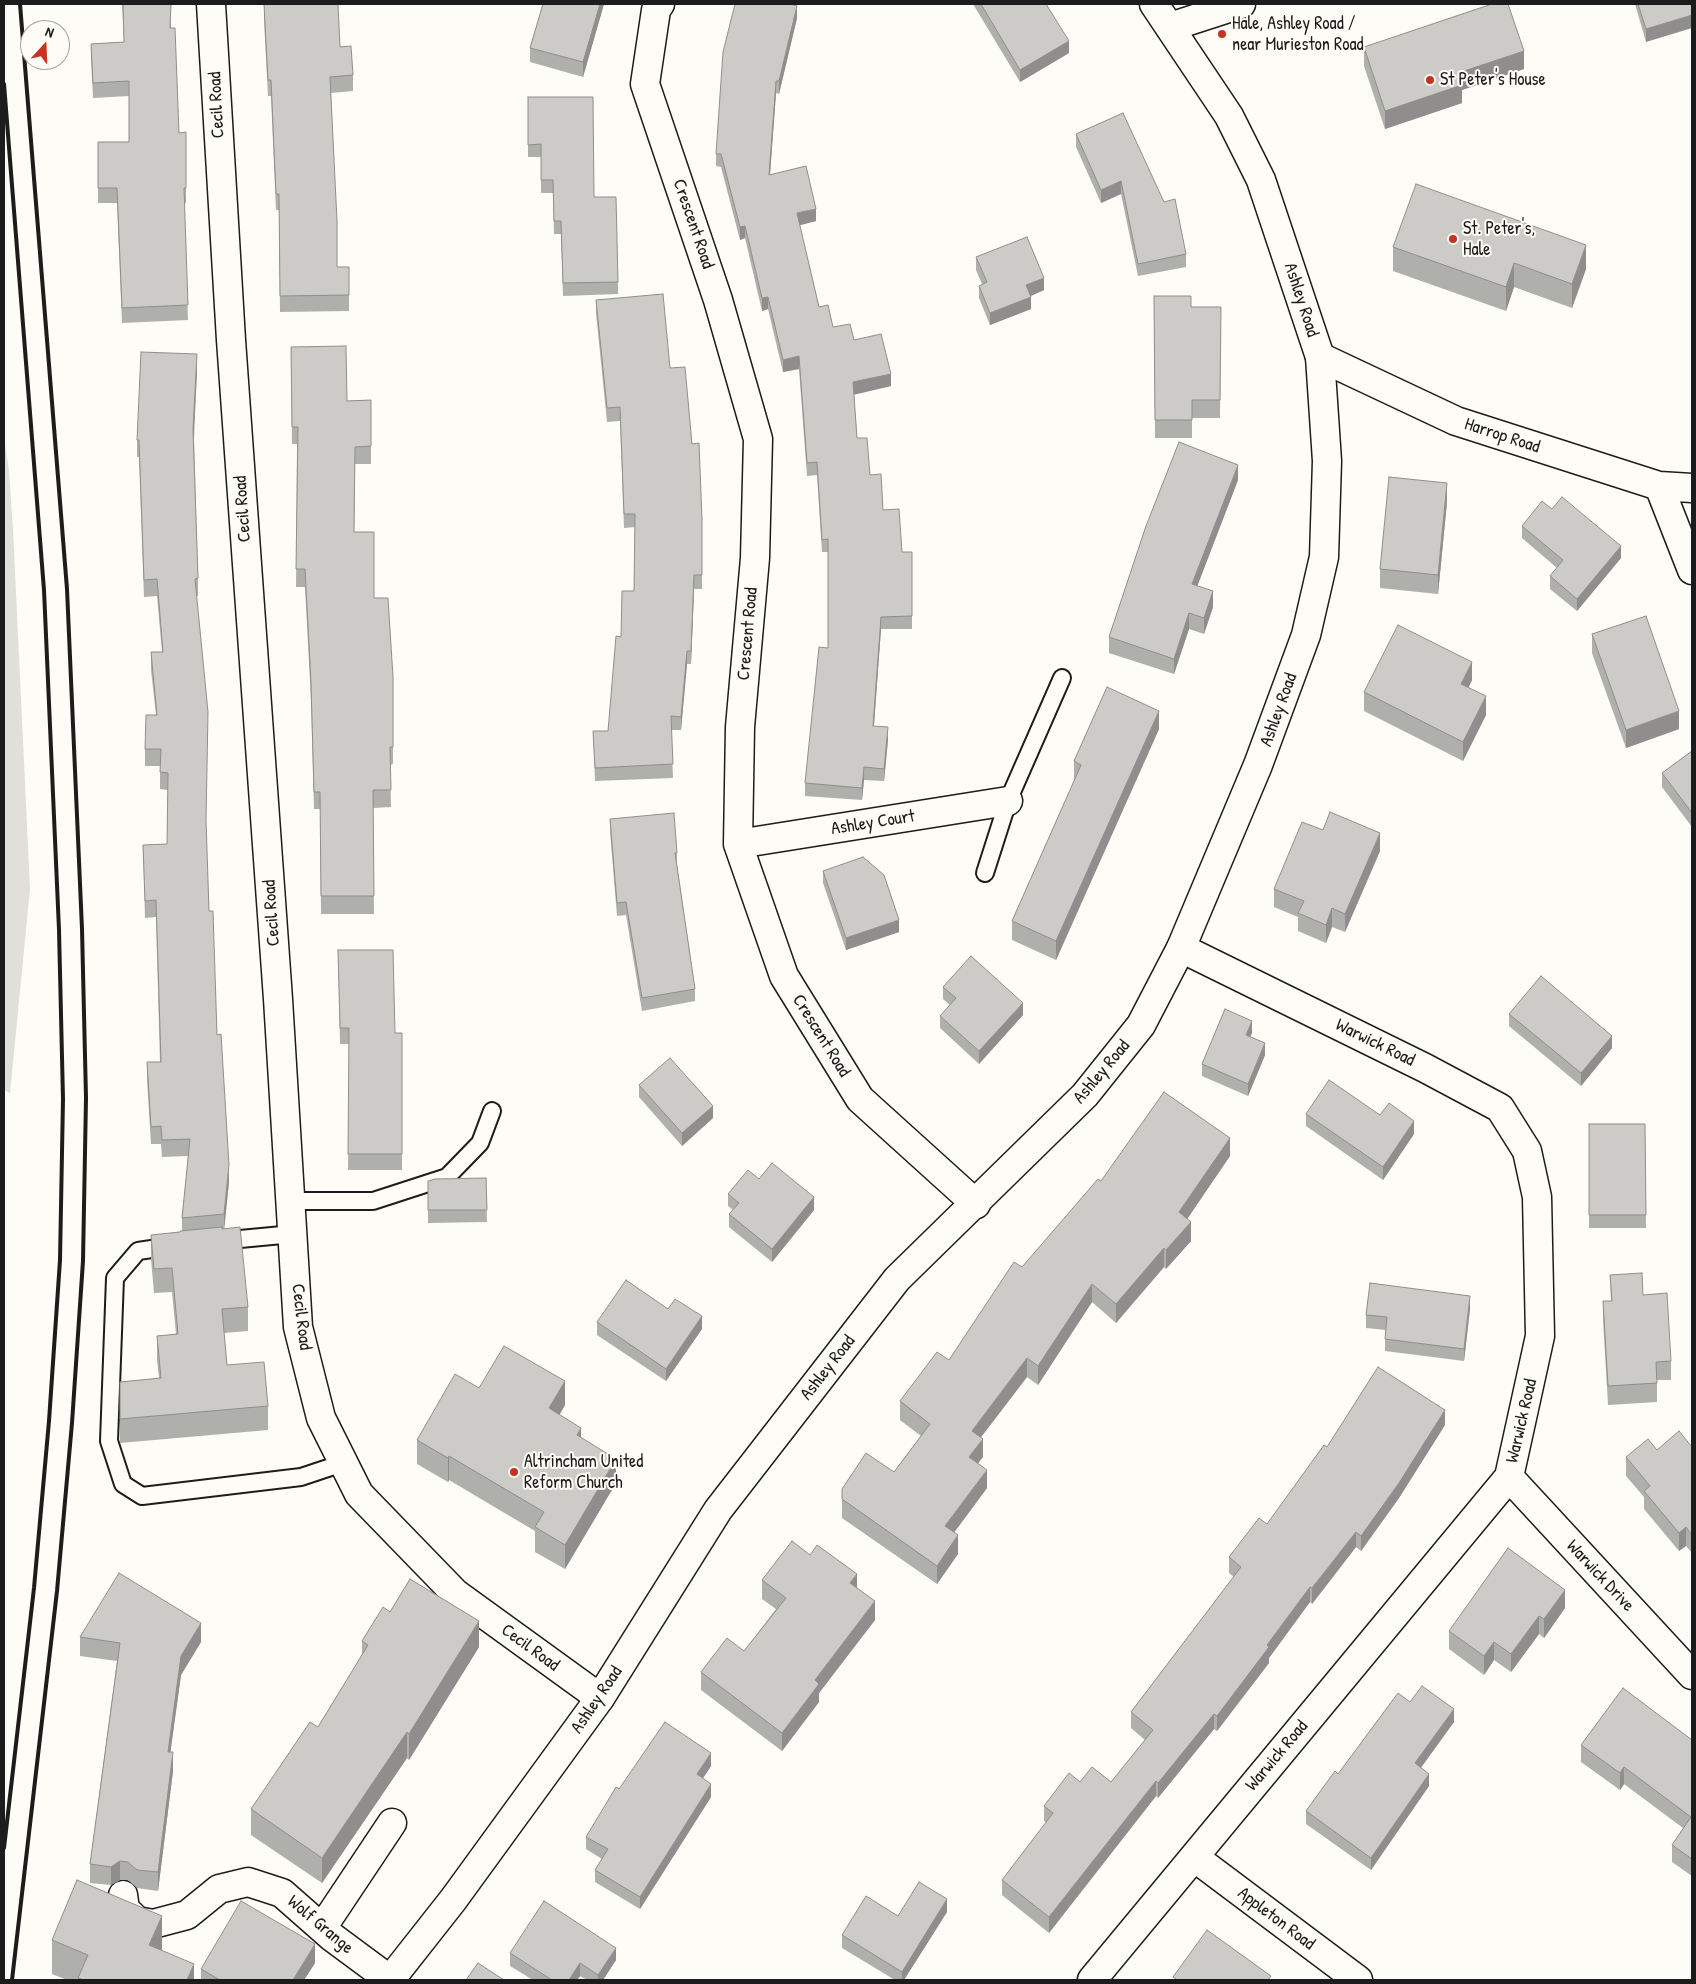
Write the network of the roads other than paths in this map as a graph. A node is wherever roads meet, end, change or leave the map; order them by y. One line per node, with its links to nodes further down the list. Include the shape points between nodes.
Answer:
1 (211, 4): 16 (street, Cecil Road)
2 (660, 4): 12 (street, Crescent Road, via 656,10 645,84 718,300 758,438 755,558 740,727)
3 (1154, 4): 5 (street, Ashley Road)
4 (1241, 4): 5 (street)
5 (1170, 27): 6 (street, Ashley Road, via 1229,116 1261,180)
6 (1320, 357): 7 (street, Harrop Road, via 1456,421); 14 (street, Ashley Road, via 1327,461 1324,557 1306,635 1258,765)
7 (1659, 486): 8 (street, Harrop Road); 9 (street)
8 (1692, 488)
9 (1692, 570)
10 (1062, 678): 11 (lane)
11 (1008, 801): 12 (street, Ashley Court); 13 (lane)
12 (738, 844): 17 (street, Crescent Road, via 784,976 860,1099)
13 (985, 873)
14 (1182, 948): 17 (street, Ashley Road, via 1140,1025 1085,1096); 22 (street, Warwick Road, via 1500,1108 1527,1151 1537,1197 1540,1336)
15 (492, 1111): 16 (lane, via 480,1143 446,1177 373,1201)
16 (291, 1201): 18 (street, Cecil Road)
17 (976, 1204): 24 (street, Ashley Road, via 897,1279 718,1510)
18 (293, 1234): 19 (lane); 21 (street, Cecil Road, via 298,1327 321,1418)
19 (207, 1243)
20 (188, 1244): 21 (lane, via 138,1251 115,1278 110,1441 123,1484 142,1496 301,1477)
21 (343, 1463): 24 (street, Cecil Road, via 359,1494 455,1593)
22 (1509, 1477): 23 (street, Warwick Drive); 26 (street, Warwick Road)
23 (1692, 1675)
24 (600, 1698): 29 (street, Ashley Road, via 453,1900)
25 (392, 1824): 28 (street)
26 (1194, 1857): 30 (street, Warwick Road); 31 (street, Appleton Road)
27 (123, 1895): 28 (street, Wolf Grange, via 125,1909 137,1922 153,1924 187,1915 219,1889 248,1882 282,1893)
28 (322, 1928): 29 (street, Wolf Grange)
29 (390, 1980)
30 (1092, 1980)
31 (1358, 1980)

